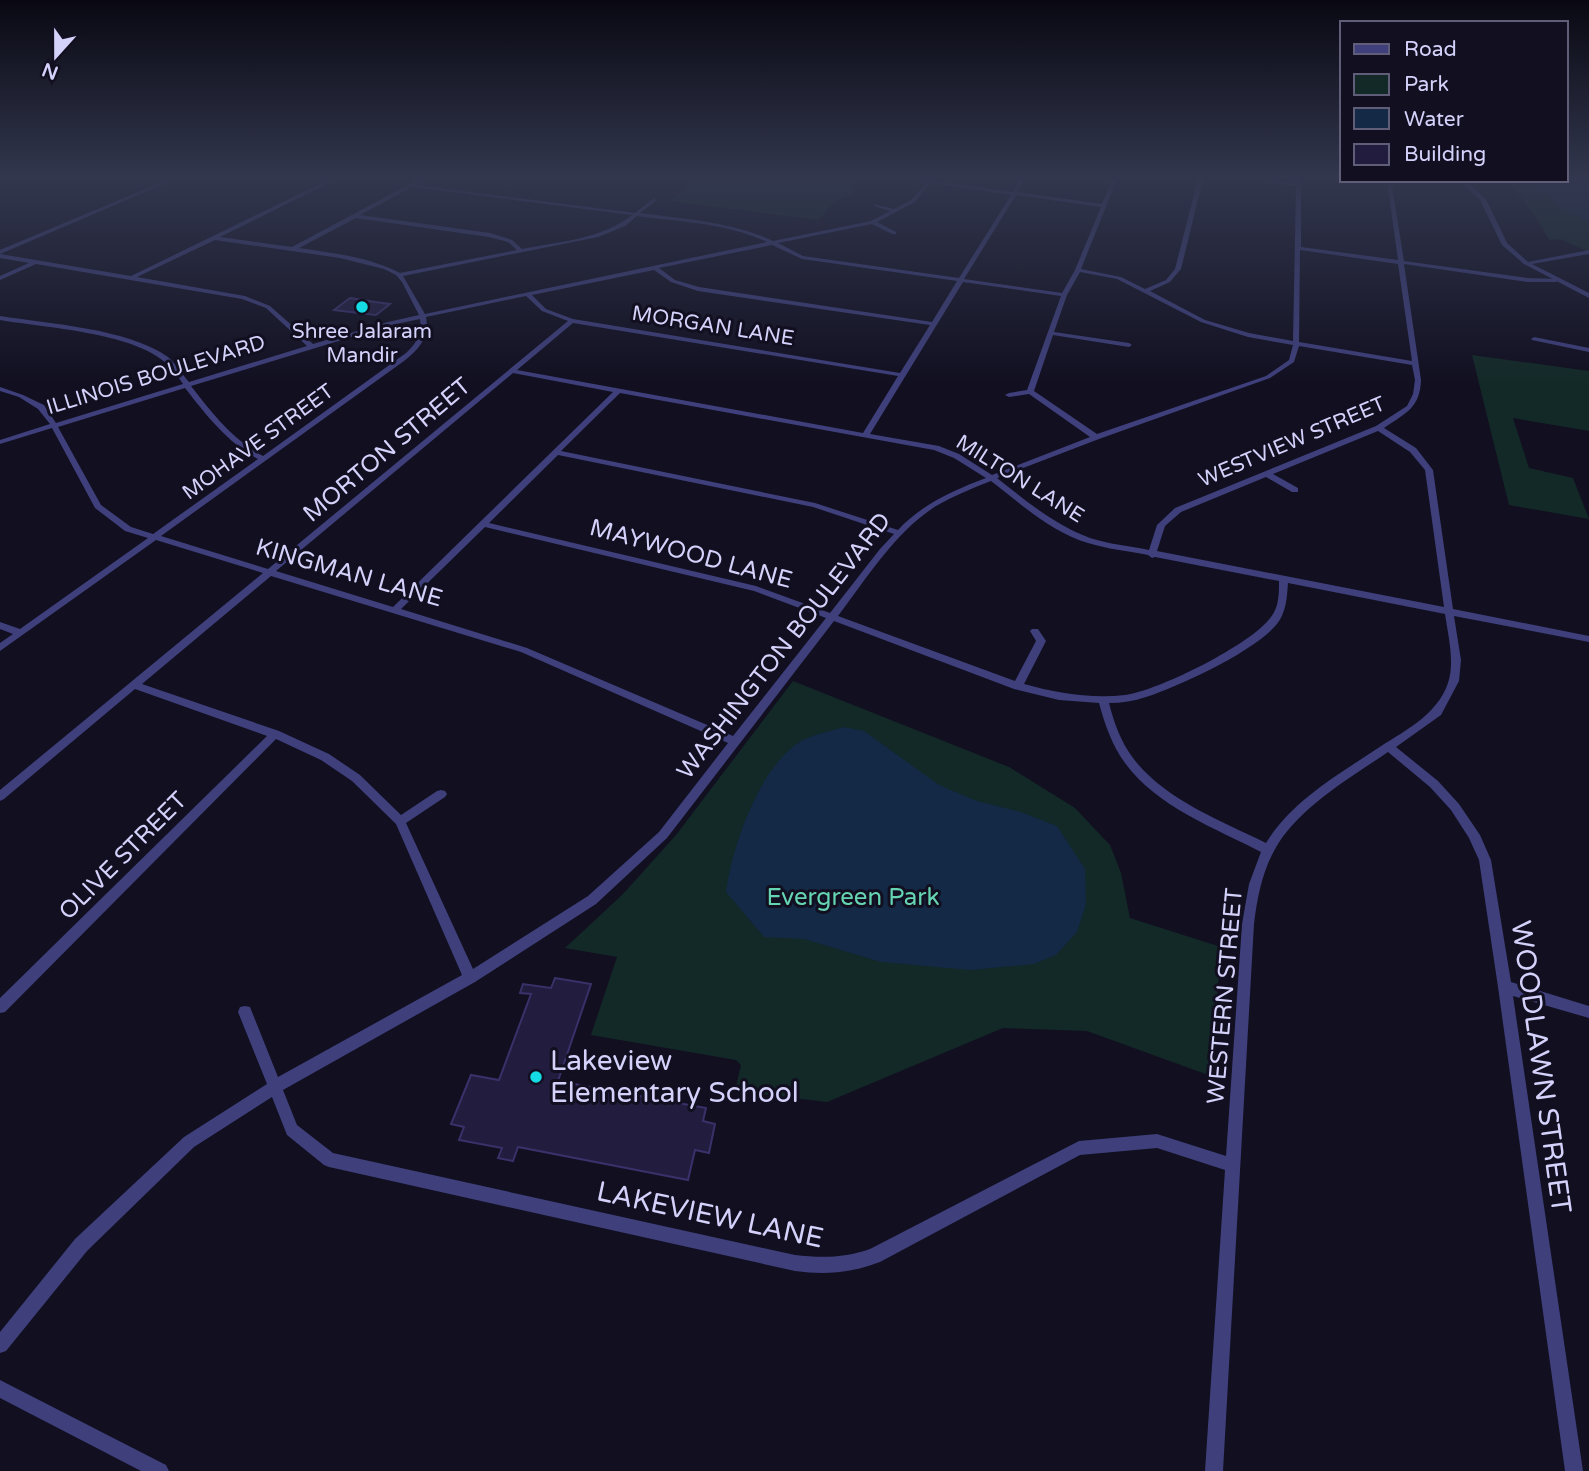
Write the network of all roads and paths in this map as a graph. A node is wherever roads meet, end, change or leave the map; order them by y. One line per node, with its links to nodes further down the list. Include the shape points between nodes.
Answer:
1 (194, 248): 24 (street)
2 (276, 248): 14 (street)
3 (295, 248): 14 (street)
4 (517, 248): 15 (street)
5 (538, 248): 15 (street)
6 (755, 248): 21 (street, ILLINOIS BOULEVARD)
7 (781, 248): 26 (street, via 802,257)
8 (980, 248): 26 (street)
9 (1087, 248): 22 (street)
10 (1183, 248): 28 (street, via 1178,269 1168,281)
11 (1299, 248): 18 (street); 38 (street)
12 (1397, 248): 18 (street, WESTVIEW STREET)
13 (1508, 248): 20 (street)
14 (291, 250): 23 (street, via 368,262)
15 (521, 251): 23 (street)
16 (1589, 252): 20 (street)
17 (0, 254): 19 (street)
18 (1399, 261): 27 (street); 42 (street, WESTVIEW STREET)
19 (35, 262): 24 (street); 25 (street)
20 (1526, 263): 27 (street)
21 (655, 268): 29 (street, ILLINOIS BOULEVARD); 35 (street, via 673,281 698,289)
22 (1078, 270): 28 (street, via 1119,278); 30 (street)
23 (400, 275): 32 (street)
24 (132, 277): 39 (street, via 260,303)
25 (0, 278)
26 (960, 280): 30 (street); 35 (street)
27 (1556, 280): 31 (street)
28 (1146, 291): 38 (street, via 1203,321)
29 (527, 294): 32 (street, ILLINOIS BOULEVARD); 34 (street, MORGAN LANE, via 548,313)
30 (1064, 295): 36 (street)
31 (1589, 296)
32 (424, 316): 39 (street, ILLINOIS BOULEVARD); 56 (street, MOHAVE STREET, via 425,332 409,354)
33 (0, 318): 45 (street, via 142,345 166,359)
34 (572, 321): 43 (street, MORTON STREET); 44 (street, MORGAN LANE)
35 (933, 324): 44 (street)
36 (1050, 333): 40 (street); 48 (street)
37 (1534, 338): 41 (street)
38 (1296, 344): 42 (street); 53 (street, WASHINGTON BOULEVARD, via 1292,360 1268,377)
39 (310, 345): 45 (street, ILLINOIS BOULEVARD)
40 (1129, 345)
41 (1589, 350)
42 (1413, 363): 51 (street, WESTVIEW STREET, via 1417,394 1410,407)
43 (512, 372): 47 (street, MILTON LANE); 64 (street, MORTON STREET)
44 (902, 374): 52 (street)
45 (187, 384): 50 (street, ILLINOIS BOULEVARD); 56 (street, via 228,437)
46 (0, 389): 50 (street, KINGMAN LANE, via 41,407)
47 (618, 391): 52 (street, MILTON LANE); 55 (street)
48 (1030, 393): 49 (street); 53 (street)
49 (1009, 395)
50 (54, 425): 54 (street, ILLINOIS BOULEVARD); 62 (street, KINGMAN LANE, via 98,506 128,529)
51 (1378, 428): 57 (street, WESTVIEW STREET); 67 (street, WESTERN STREET, via 1404,442 1429,470)
52 (866, 434): 58 (street, MILTON LANE, via 942,449)
53 (1096, 437): 58 (street, WASHINGTON BOULEVARD)
54 (0, 442)
55 (556, 453): 60 (street); 61 (street, via 815,505)
56 (264, 458): 62 (street, MOHAVE STREET)
57 (1267, 474): 59 (street); 63 (street, WESTVIEW STREET, via 1178,510 1161,524)
58 (990, 478): 61 (street, WASHINGTON BOULEVARD, via 931,506); 63 (street, MILTON LANE, via 1066,532)
59 (1295, 490)
60 (483, 524): 66 (street); 68 (street, MAYWOOD LANE, via 713,577)
61 (899, 533): 68 (street, WASHINGTON BOULEVARD)
62 (153, 538): 64 (street, KINGMAN LANE); 71 (street, MOHAVE STREET)
63 (1152, 555): 65 (street, MILTON LANE)
64 (269, 573): 66 (street, KINGMAN LANE); 74 (street, MORTON STREET)
65 (1284, 580): 67 (street, MILTON LANE); 76 (street, MAYWOOD LANE, via 1283,602 1276,618 1252,639 1163,688)
66 (395, 610): 78 (street, KINGMAN LANE, via 524,650)
67 (1451, 612): 72 (street, MILTON LANE); 79 (street, WESTERN STREET, via 1454,681 1437,712)
68 (833, 617): 75 (street, MAYWOOD LANE); 78 (street, WASHINGTON BOULEVARD)
69 (0, 625): 71 (street)
70 (1035, 631): 75 (street, via 1041,641)
71 (21, 633): 73 (street, MOHAVE STREET)
72 (1589, 639)
73 (0, 648)
74 (134, 685): 77 (street); 81 (street, MORTON STREET)
75 (1018, 686): 76 (street, MAYWOOD LANE, via 1061,697)
76 (1103, 700): 83 (street, via 1116,741 1144,776 1174,799)
77 (275, 734): 82 (street, via 309,748 356,778); 86 (street, OLIVE STREET)
78 (736, 742): 84 (street, WASHINGTON BOULEVARD, via 663,835 592,900)
79 (1389, 747): 83 (street, WESTERN STREET, via 1310,803 1284,826); 85 (street, WOODLAWN STREET, via 1445,794 1480,847)
80 (441, 794): 82 (street)
81 (0, 796)
82 (400, 821): 84 (street)
83 (1268, 850): 90 (street, WESTERN STREET, via 1250,905)
84 (470, 978): 89 (street, WASHINGTON BOULEVARD)
85 (1505, 987): 88 (street); 95 (street, WOODLAWN STREET)
86 (0, 1007)
87 (245, 1012): 89 (street)
88 (1589, 1012)
89 (273, 1088): 90 (street, LAKEVIEW LANE, via 292,1130 329,1160 836,1267 874,1256 1079,1148 1157,1141); 91 (street, WASHINGTON BOULEVARD, via 189,1142 81,1245)
90 (1231, 1165): 94 (street, WESTERN STREET)
91 (0, 1345)
92 (0, 1389): 93 (street)
93 (160, 1471)
94 (1214, 1471)
95 (1574, 1471)

